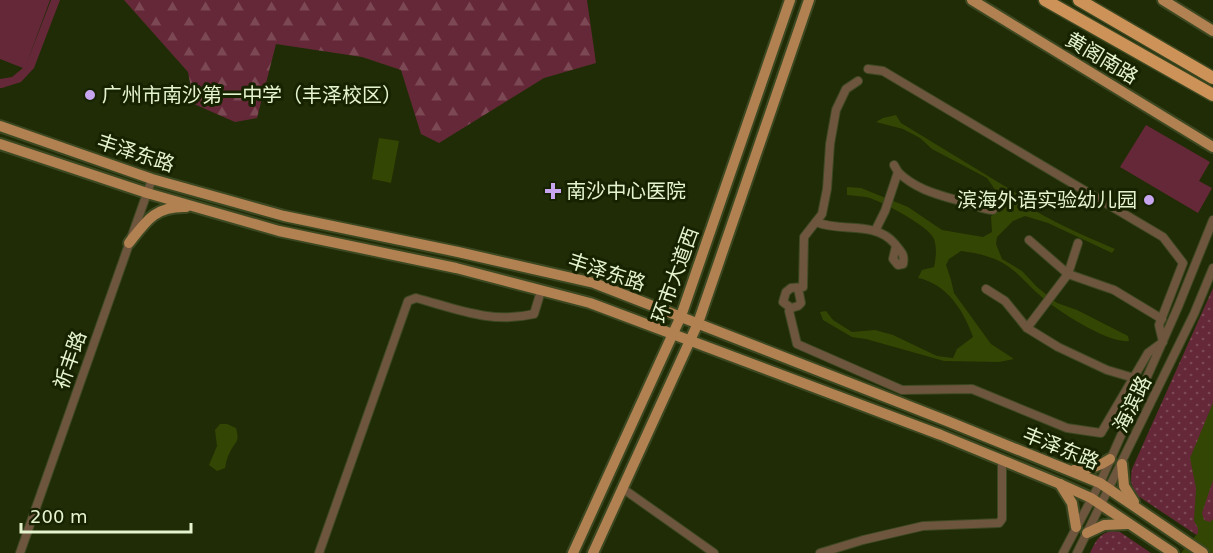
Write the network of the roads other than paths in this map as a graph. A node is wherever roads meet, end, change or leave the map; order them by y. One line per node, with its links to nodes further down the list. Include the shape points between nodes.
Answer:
1 (790, 0): 32 (main road, 环市大道西)
2 (809, 0): 34 (main road, 环市大道西)
3 (972, 0): 14 (main road, 黄阁南路)
4 (1045, 0): 11 (highway)
5 (1079, 0): 9 (highway)
6 (1163, 0): 7 (main road)
7 (1213, 31)
8 (868, 69): 33 (street, via 884,70 1163,237 1183,263)
9 (1213, 78)
10 (858, 81): 20 (street, via 846,89 836,110 827,189 822,214)
11 (1213, 95)
12 (0, 126): 15 (main road, 丰泽东路)
13 (0, 144): 16 (main road, 丰泽东路)
14 (1213, 147)
15 (152, 178): 16 (street, 祈丰路); 32 (main road, 丰泽东路, via 284,216 594,283)
16 (147, 193): 18 (main road, 丰泽东路); 23 (street, 祈丰路)
17 (976, 205): 21 (street, via 913,184 896,168 885,211)
18 (195, 207): 23 (main road, via 162,209 148,219); 30 (main road, 丰泽东路, via 279,231 456,268)
19 (1213, 220): 38 (street)
20 (816, 222): 21 (street, via 827,227); 28 (street, via 804,237 803,287)
21 (874, 231): 25 (street)
22 (1029, 240): 27 (street)
23 (129, 243): 55 (street, 祈丰路)
24 (1078, 243): 27 (street)
25 (896, 246)
26 (1213, 268): 42 (street, 海滨路)
27 (1068, 274): 33 (street, via 1114,290); 35 (street)
28 (798, 288): 31 (street, via 801,303); 31 (street, via 791,288 784,298 783,302)
29 (986, 289): 35 (street, via 1005,301)
30 (541, 291): 36 (main road, 丰泽东路, via 590,303); 56 (street, via 534,314 516,318 489,318 416,298 408,301)
31 (791, 308): 39 (street, via 797,344 902,390 972,389 1067,428 1101,433)
32 (681, 316): 34 (main road, 丰泽东路); 36 (main road, 环市大道西)
33 (1162, 319): 38 (street)
34 (698, 323): 37 (main road, 环市大道西); 43 (main road, 丰泽东路)
35 (1027, 328): 39 (street, via 1077,356)
36 (673, 335): 37 (main road, 丰泽东路); 57 (main road, 环市大道西)
37 (690, 340): 41 (main road, 丰泽东路); 46 (main road, 环市大道西)
38 (1162, 342): 39 (street, via 1149,353); 40 (street)
39 (1134, 378)
40 (1110, 459): 43 (main road, via 1093,468); 44 (street)
41 (1002, 461): 45 (main road, 丰泽东路); 60 (street, via 999,523 923,526)
42 (1122, 464): 47 (street, 海滨路); 49 (main road, via 1124,486)
43 (1067, 469): 44 (main road, 丰泽东路)
44 (1100, 483): 47 (main road, 丰泽东路); 48 (street)
45 (1060, 484): 48 (main road, 丰泽东路); 51 (main road, via 1072,503)
46 (622, 488): 58 (main road, 环市大道西); 59 (street)
47 (1110, 489): 48 (street, 海滨路); 49 (main road, 丰泽东路)
48 (1096, 502): 50 (main road, 丰泽东路); 51 (street); 52 (street, 海滨路)
49 (1140, 510): 62 (main road, 丰泽东路)
50 (1129, 524): 52 (main road, via 1104,525); 61 (main road, 丰泽东路)
51 (1076, 527): 53 (street)
52 (1087, 533): 54 (street, 海滨路)
53 (1064, 550)
54 (1078, 552)
55 (20, 553)
56 (319, 553)
57 (573, 553)
58 (593, 553)
59 (714, 553)
60 (820, 553)
61 (1173, 553)
62 (1203, 553)

